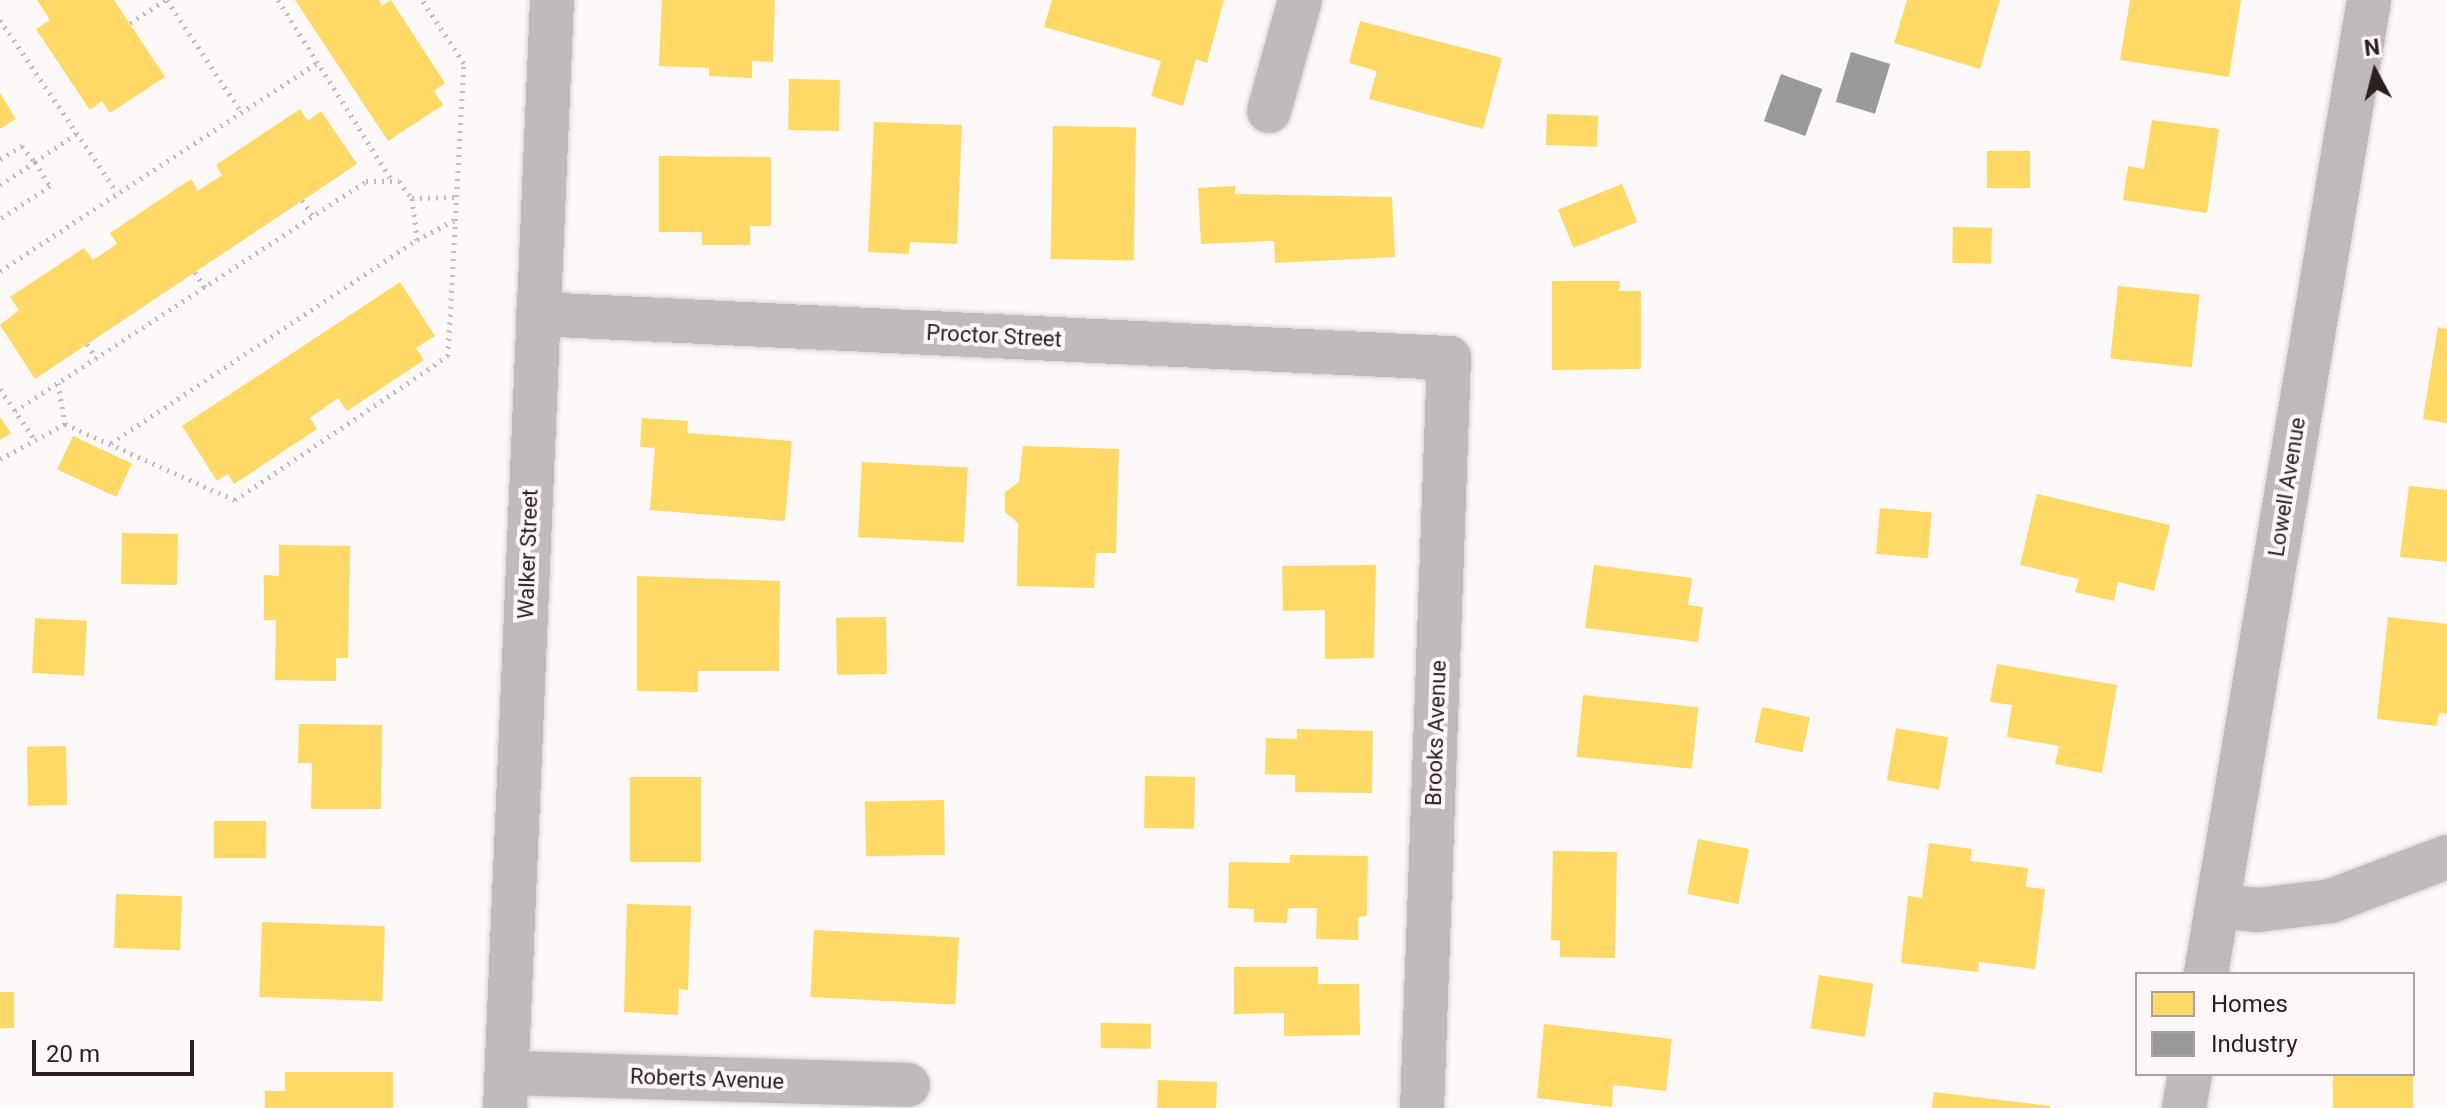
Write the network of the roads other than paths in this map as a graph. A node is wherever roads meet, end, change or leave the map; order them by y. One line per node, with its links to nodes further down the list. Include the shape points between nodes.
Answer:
1 (552, 0): 5 (street, Walker Street)
2 (1300, 0): 4 (street)
3 (2369, 0): 8 (street, Lowell Avenue)
4 (1269, 111)
5 (538, 314): 6 (street, Proctor Street); 12 (street, Walker Street)
6 (1449, 358): 13 (street, Brooks Avenue)
7 (2447, 857): 8 (street, via 2331,901 2258,910)
8 (2217, 906): 9 (street, Lowell Avenue)
9 (2206, 972)
10 (2190, 1076): 14 (street)
11 (908, 1085): 12 (street, Roberts Avenue)
12 (506, 1090)
13 (1422, 1108)
14 (2184, 1108)

